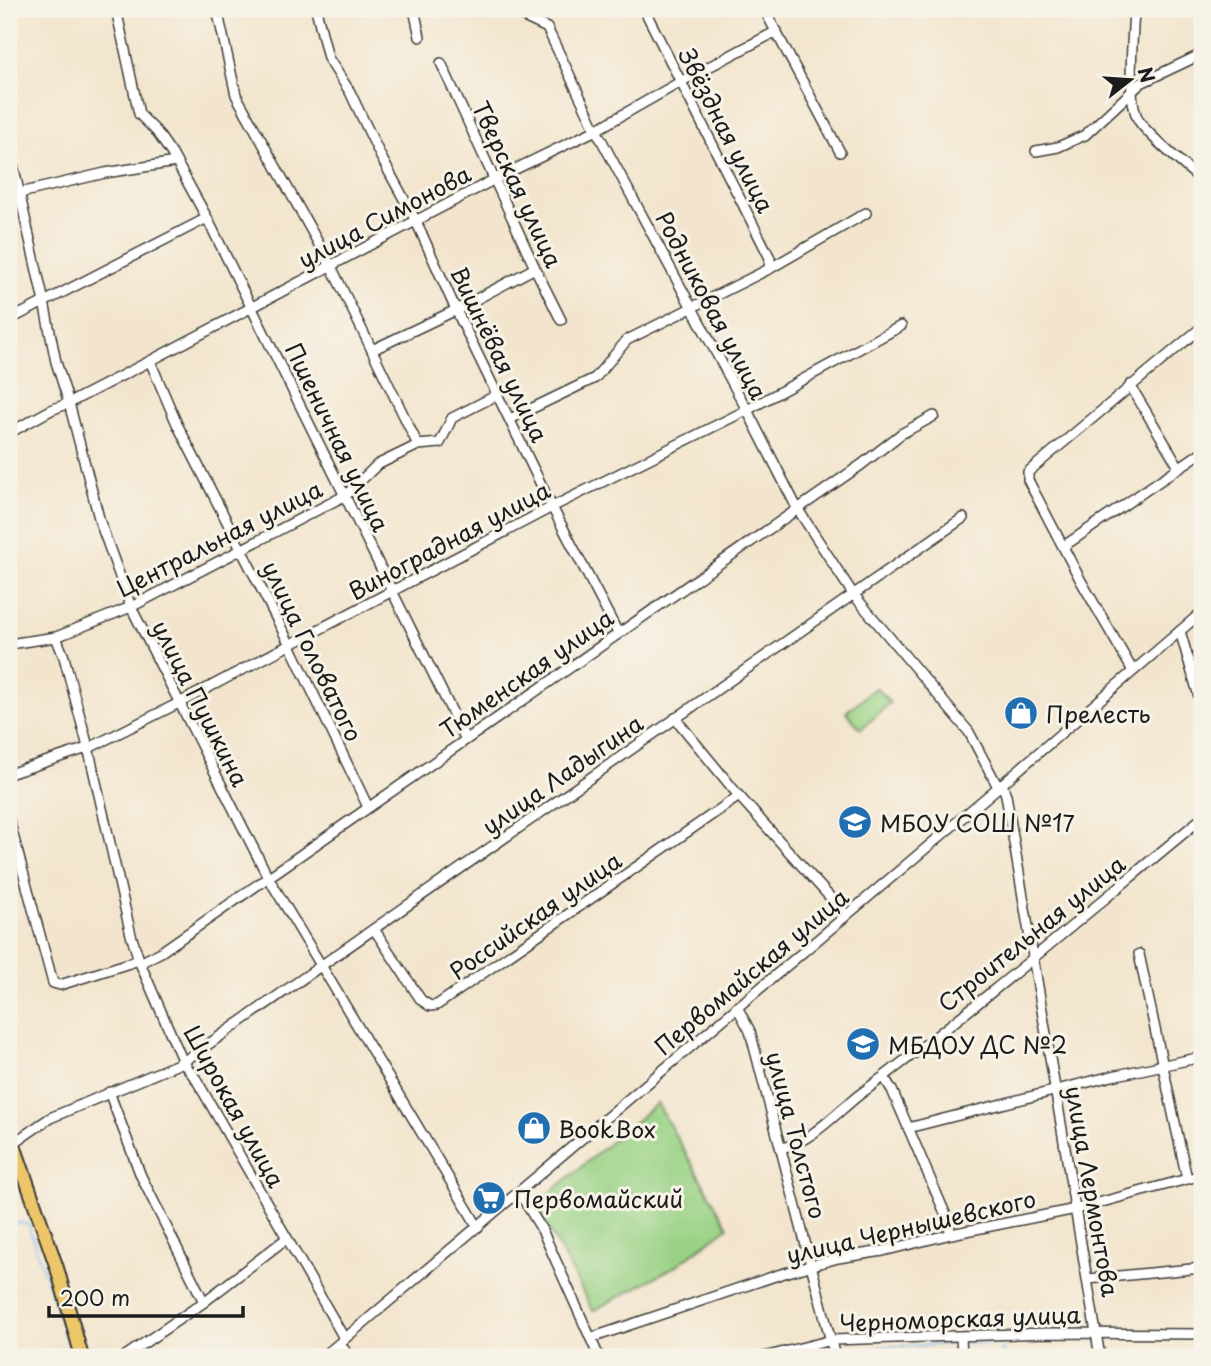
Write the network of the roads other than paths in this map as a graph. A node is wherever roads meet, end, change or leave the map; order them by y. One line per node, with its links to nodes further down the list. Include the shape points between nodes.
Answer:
1 (116, 9): 19 (street, Пшеничная улица, via 139,114)
2 (216, 9): 26 (street, via 236,94)
3 (316, 9): 25 (street, Вишнёвая улица, via 328,58)
4 (414, 9): 10 (street)
5 (519, 9): 15 (street, Родниковая улица, via 526,18 547,28)
6 (644, 9): 13 (street, Звёздная улица)
7 (764, 9): 9 (street)
8 (1134, 9): 14 (street)
9 (777, 31): 13 (street, улица Симонова); 18 (street)
10 (420, 37)
11 (1202, 54): 14 (street)
12 (441, 63): 20 (street, Тверская улица)
13 (682, 81): 15 (street, улица Симонова); 28 (street, Звёздная улица, via 770,258)
14 (1133, 90): 17 (street, via 1085,135); 21 (street, via 1140,122)
15 (596, 130): 20 (street, улица Симонова); 31 (street, Родниковая улица)
16 (9, 147): 22 (street, улица Пушкина)
17 (1036, 151)
18 (840, 152)
19 (174, 158): 22 (street); 24 (street, Пшеничная улица)
20 (495, 179): 25 (street, улица Симонова); 27 (street, Тверская улица)
21 (1202, 181)
22 (20, 193): 29 (street, улица Пушкина)
23 (866, 213): 28 (street)
24 (207, 218): 29 (street); 30 (street, Пшеничная улица)
25 (416, 222): 26 (street, улица Симонова); 32 (street, Вишнёвая улица)
26 (331, 266): 30 (street, улица Симонова); 37 (street)
27 (535, 268): 32 (street); 34 (street, Тверская улица)
28 (768, 269): 31 (street)
29 (44, 302): 33 (street); 41 (street, улица Пушкина, via 55,362)
30 (253, 308): 38 (street, улица Симонова); 49 (street, Пшеничная улица)
31 (691, 308): 42 (street, Родниковая улица); 44 (street, via 627,340 595,378)
32 (456, 310): 37 (street); 40 (street, Вишнёвая улица)
33 (9, 320)
34 (561, 320)
35 (901, 326): 42 (street, Виноградная улица)
36 (1202, 327): 39 (street)
37 (372, 350): 46 (street)
38 (150, 361): 41 (street, улица Симонова); 54 (street, улица Головатого)
39 (1130, 386): 48 (street); 53 (street, via 1028,472)
40 (497, 395): 44 (street, Вишнёвая улица); 46 (street, Центральная улица, via 452,418 440,443)
41 (69, 403): 45 (street, улица Симонова); 57 (street, улица Пушкина, via 100,522)
42 (747, 410): 50 (street, Виноградная улица); 51 (street, Родниковая улица)
43 (934, 416): 51 (street, Тюменская улица)
44 (510, 419): 50 (street, Вишнёвая улица)
45 (9, 433)
46 (418, 445): 49 (street, Центральная улица, via 377,465)
47 (1202, 452): 48 (street)
48 (1179, 467): 53 (street)
49 (346, 495): 54 (street, Центральная улица); 55 (street, Пшеничная улица)
50 (552, 508): 55 (street, Виноградная улица); 60 (street, Вишнёвая улица)
51 (797, 508): 56 (street, Родниковая улица); 60 (street, Тюменская улица)
52 (963, 519): 56 (street, улица Ладыгина)
53 (1064, 546): 64 (street)
54 (240, 548): 57 (street, Центральная улица); 63 (street, улица Головатого)
55 (393, 592): 63 (street, Виноградная улица); 68 (street, Пшеничная улица)
56 (853, 594): 67 (street, улица Ладыгина); 71 (street, улица Лермонтова, via 969,732)
57 (131, 607): 61 (street, Центральная улица); 65 (street, улица Пушкина)
58 (1202, 612): 59 (street, Первомайская улица)
59 (1180, 631): 64 (street, Первомайская улица); 66 (street)
60 (618, 633): 68 (street, Тюменская улица)
61 (56, 637): 62 (street, Центральная улица); 69 (street, Широкая улица)
62 (9, 644)
63 (290, 645): 65 (street, Виноградная улица); 73 (street, улица Головатого)
64 (1133, 671): 71 (street, Первомайская улица)
65 (179, 703): 69 (street, Виноградная улица); 76 (street, улица Пушкина)
66 (1202, 707)
67 (675, 718): 72 (street); 78 (street, улица Ладыгина)
68 (465, 738): 73 (street, Тюменская улица)
69 (88, 747): 70 (street, Виноградная улица); 81 (street, Широкая улица)
70 (9, 774)
71 (1000, 785): 77 (street, Первомайская улица); 80 (street, улица Лермонтова, via 1006,795)
72 (739, 796): 77 (street); 78 (street, Российская улица, via 437,1005 421,1000)
73 (368, 807): 76 (street, Тюменская улица)
74 (1202, 817): 80 (street, Строительная улица)
75 (9, 820): 81 (street, Тюменская улица, via 55,984)
76 (268, 877): 81 (street, Тюменская улица, via 161,952); 82 (street, улица Пушкина)
77 (846, 915): 83 (street, Первомайская улица)
78 (374, 929): 82 (street, улица Ладыгина)
79 (1139, 954): 86 (street)
80 (1033, 956): 87 (street, Строительная улица); 88 (street, улица Лермонтова)
81 (139, 962): 85 (street, Широкая улица)
82 (322, 967): 85 (street, улица Ладыгина); 97 (street, улица Пушкина)
83 (737, 1007): 92 (street, улица Толстого, via 750,1031); 95 (street, Первомайская улица)
84 (1202, 1057): 86 (street)
85 (183, 1062): 89 (street, улица Ладыгина); 99 (street, Широкая улица)
86 (1164, 1065): 88 (street); 94 (street)
87 (884, 1077): 90 (street); 92 (street, Строительная улица, via 807,1137)
88 (1056, 1090): 90 (street); 96 (street, улица Лермонтова)
89 (109, 1092): 91 (street, улица Ладыгина); 103 (street, via 141,1176)
90 (908, 1128): 98 (street)
91 (10, 1137): 110 (highway, via 57,1268)
92 (780, 1148): 100 (street, улица Толстого)
93 (1202, 1175): 94 (street, улица Чернышевского)
94 (1187, 1180): 96 (street, улица Чернышевского)
95 (519, 1192): 97 (street, Первомайская улица); 106 (street, via 542,1230)
96 (1076, 1209): 98 (street, улица Чернышевского); 102 (street, улица Лермонтова)
97 (478, 1227): 107 (street, Первомайская улица)
98 (951, 1234): 100 (street, улица Чернышевского)
99 (287, 1238): 103 (street); 107 (street, Широкая улица)
100 (812, 1266): 106 (street, улица Чернышевского); 108 (street, улица Толстого)
101 (1202, 1268): 102 (street)
102 (1088, 1279): 104 (street, улица Лермонтова)
103 (204, 1302): 111 (street)
104 (1097, 1333): 105 (street, Черноморская улица); 109 (street, Черноморская улица); 117 (street, улица Лермонтова)
105 (1202, 1334)
106 (591, 1338): 114 (street)
107 (342, 1340): 112 (street, Первомайская улица); 113 (street, Широкая улица)
108 (832, 1340): 109 (street, Черноморская улица); 115 (street, Черноморская улица); 116 (street, улица Толстого)
109 (961, 1346)
110 (82, 1357)
111 (124, 1357)
112 (323, 1357)
113 (349, 1357)
114 (599, 1357)
115 (764, 1357)
116 (835, 1357)
117 (1100, 1357)

